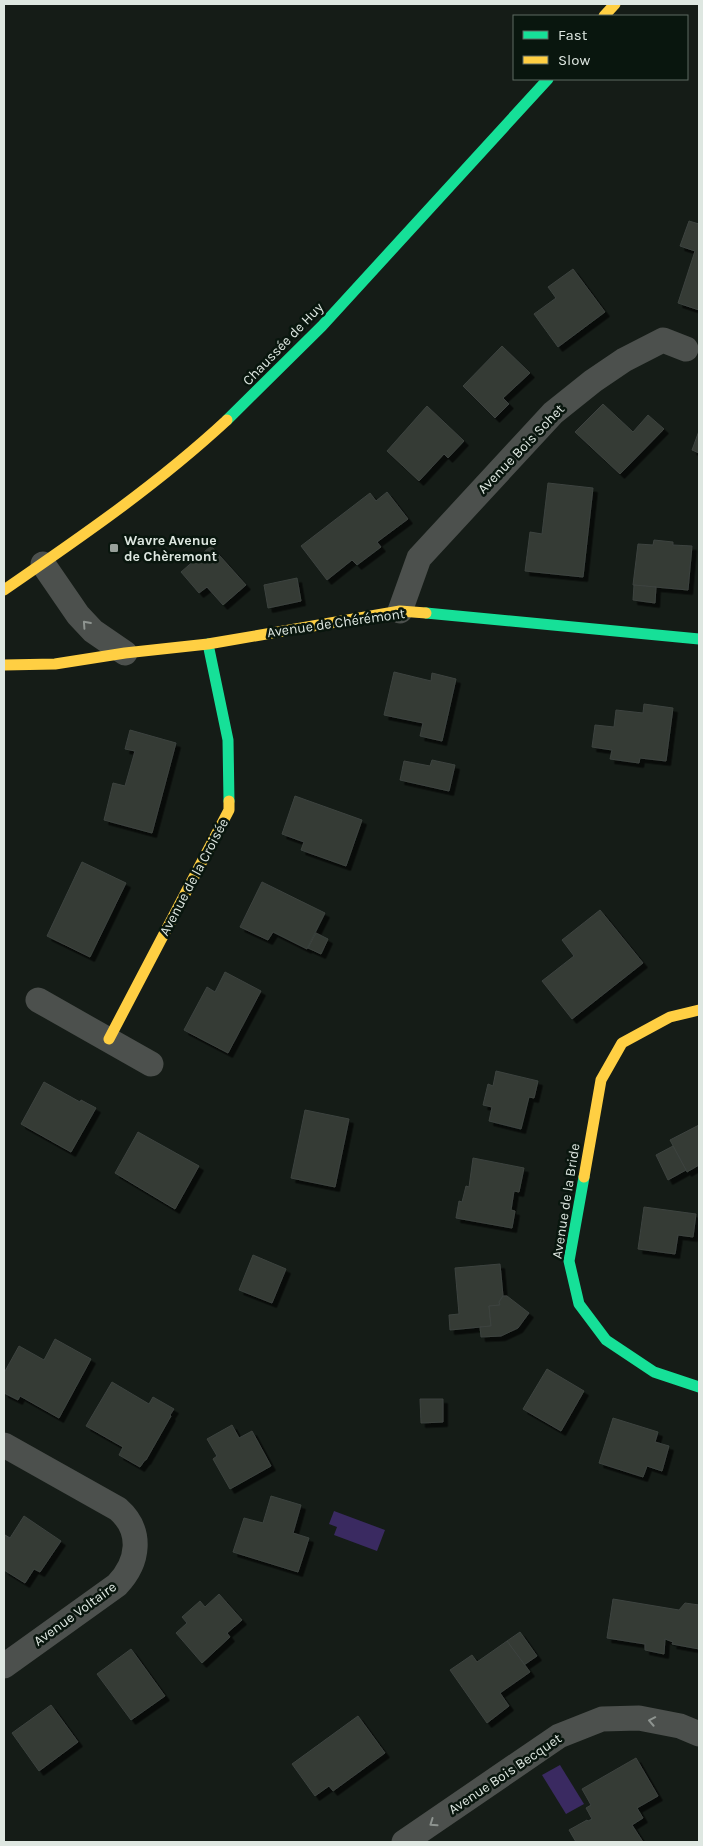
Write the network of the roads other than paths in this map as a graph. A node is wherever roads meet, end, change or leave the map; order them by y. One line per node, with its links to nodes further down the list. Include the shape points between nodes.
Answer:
1 (615, 4): 2 (street)
2 (605, 15)
3 (547, 80): 5 (street, Chaussée de Huy, via 329,319 256,393 196,448)
4 (686, 349): 7 (street, Avenue Bois Sohet, via 662,340 624,360 553,413 418,558)
5 (44, 564): 6 (street, Chaussée de Huy); 10 (street, one-way to 5, via 83,621)
6 (4, 590)
7 (400, 611): 8 (street, Avenue de Chérémont); 9 (street, Avenue de Chérémont)
8 (699, 639)
9 (208, 644): 10 (street, Avenue de Chérémont); 14 (street, Avenue de la Croisée, via 228,740 229,810)
10 (125, 653): 11 (street, Avenue de Chérémont, via 55,664)
11 (4, 665)
12 (38, 1000): 14 (street)
13 (699, 1010): 16 (street, Avenue de la Bride, via 670,1017 622,1043 601,1080 569,1261 579,1304 606,1340 654,1372)
14 (109, 1039): 15 (street)
15 (152, 1064)
16 (699, 1387)
17 (4, 1445): 18 (street, Avenue Voltaire, via 118,1509 129,1523 135,1546 129,1570 117,1584)
18 (4, 1666)
19 (699, 1734): 20 (street, Avenue Bois Becquet, one-way to 20, via 680,1726 639,1718 602,1719 559,1736)
20 (404, 1842)

